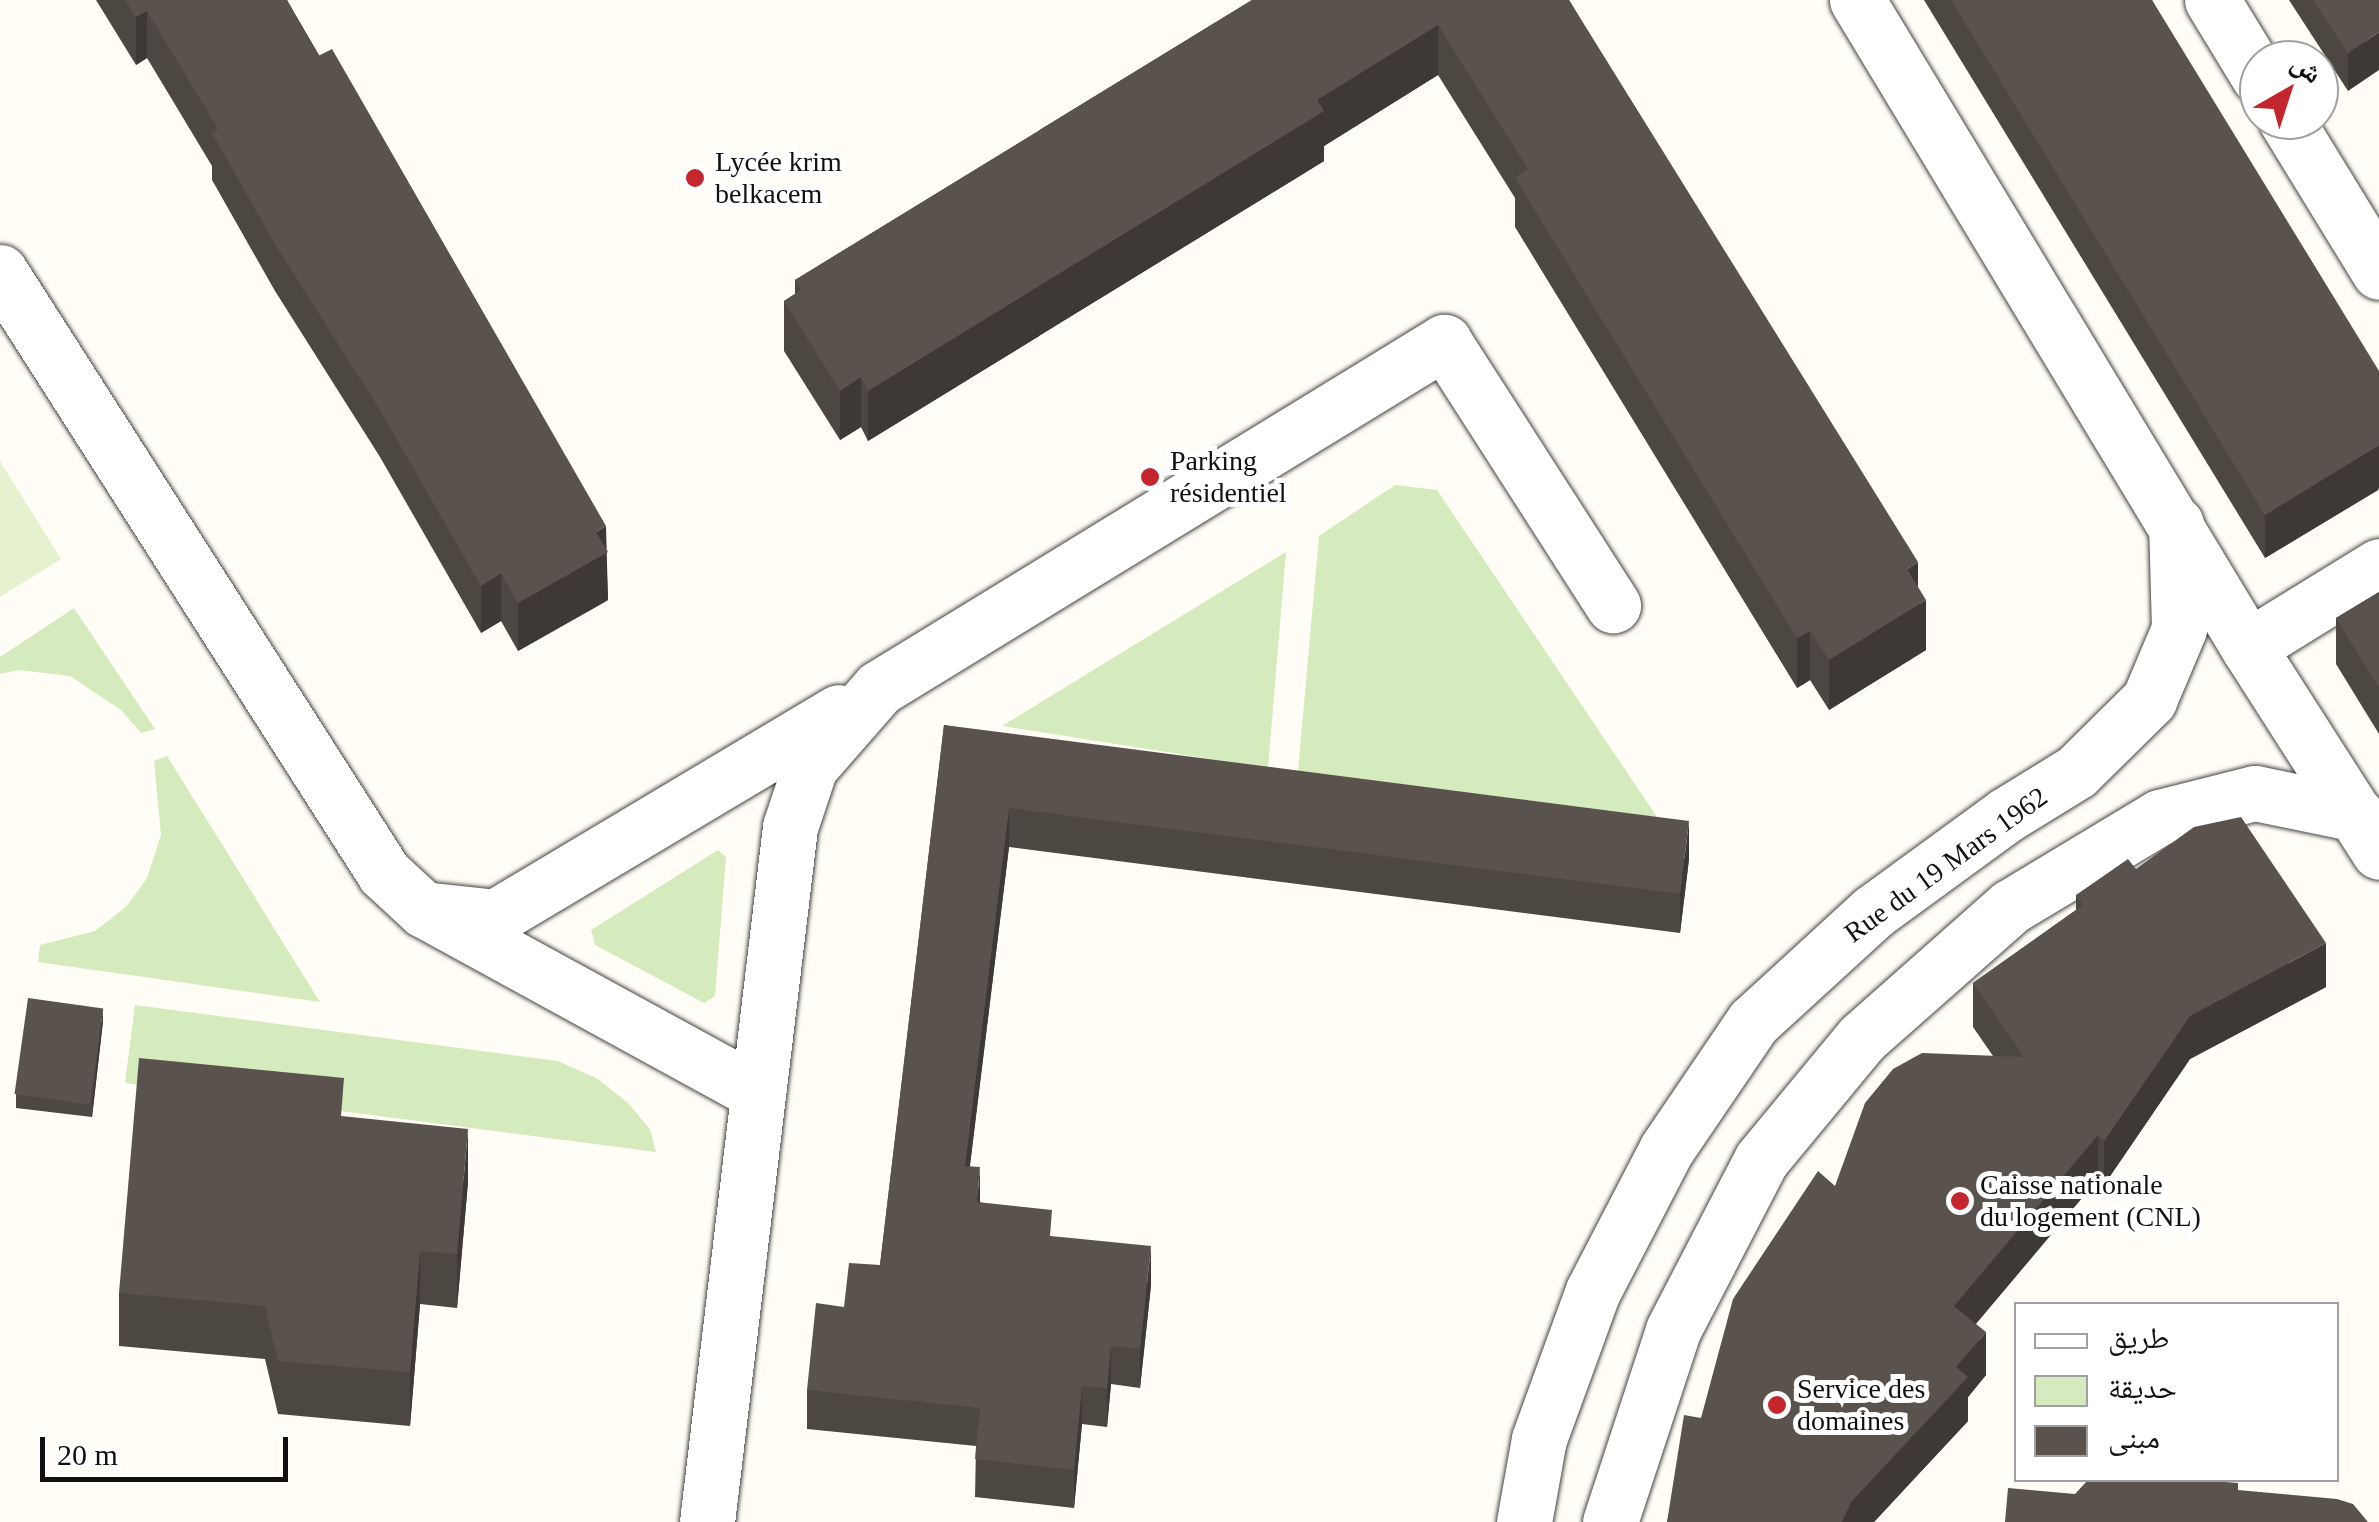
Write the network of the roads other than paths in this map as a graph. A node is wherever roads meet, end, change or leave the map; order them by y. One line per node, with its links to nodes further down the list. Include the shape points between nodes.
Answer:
1 (1857, 0): 7 (street)
2 (2212, 0): 3 (street)
3 (2239, 44)
4 (2298, 140): 6 (street)
5 (0, 272): 13 (street, via 384,873)
6 (2379, 272)
7 (2176, 524): 10 (street); 16 (street, Rue du 19 Mars 1962, via 2179,629 2149,700 2076,772 2006,814 1873,912 1753,1022 1666,1150 1593,1291 1539,1439)
8 (2379, 566): 10 (street)
9 (1614, 604): 11 (street, via 1444,342)
10 (2248, 647): 12 (street)
11 (879, 688): 13 (street, via 495,918); 14 (street, via 810,767 790,827)
12 (2367, 833): 17 (street, via 2255,793 2160,817 2010,906 1862,1038 1761,1160 1674,1330)
13 (424, 910): 14 (street)
14 (758, 1093): 15 (street)
15 (707, 1522)
16 (1524, 1522)
17 (1610, 1522)

